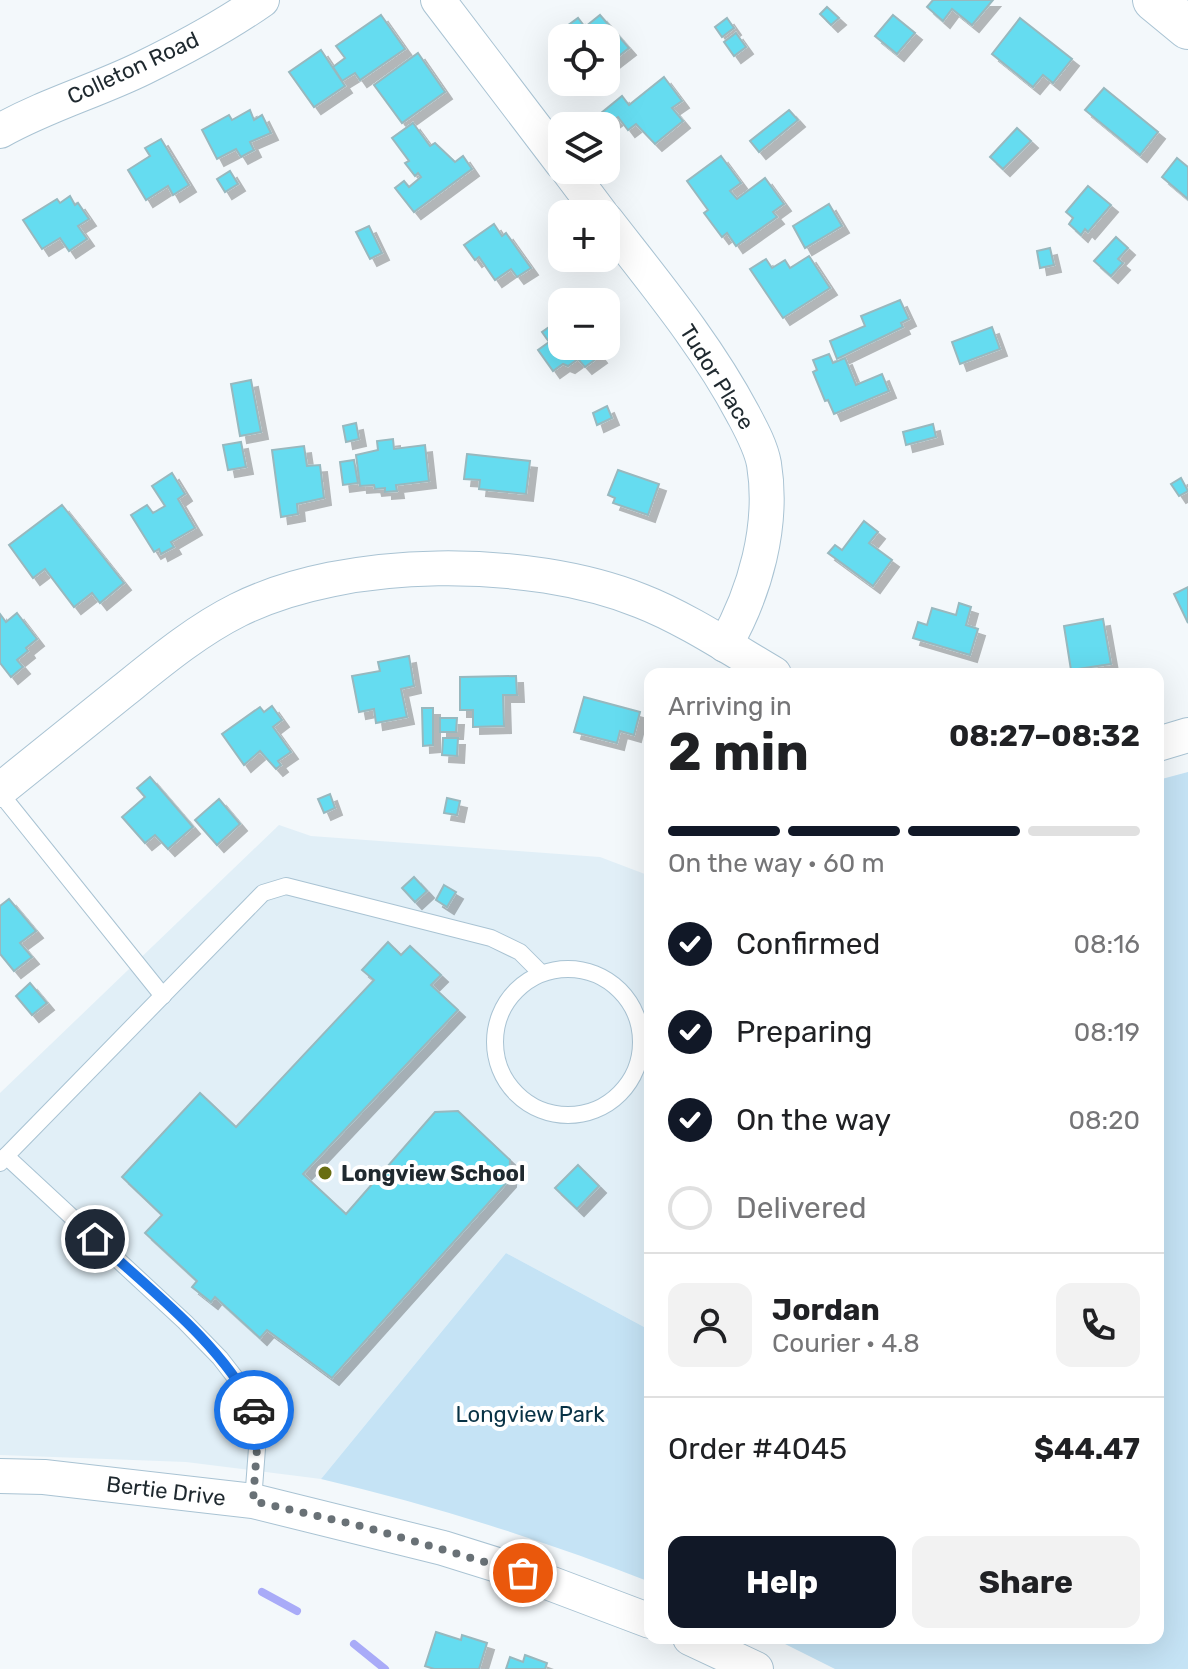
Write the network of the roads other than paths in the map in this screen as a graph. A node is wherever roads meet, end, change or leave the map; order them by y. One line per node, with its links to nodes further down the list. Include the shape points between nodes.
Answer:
1 (262, 0): 5 (street, Colleton Road, via 142,69 31,113)
2 (438, 0): 6 (street)
3 (1154, 0): 4 (street)
4 (1188, 28)
5 (0, 131)
6 (548, 145)
7 (620, 238): 8 (street, Tudor Place, via 728,385 764,461 767,501 756,575)
8 (725, 645): 9 (street); 12 (street, via 643,601 562,579 403,569 327,580 277,593 196,635)
9 (764, 668)
10 (1188, 735): 11 (street)
11 (1164, 742)
12 (0, 792): 14 (lane)
13 (541, 973): 13 (lane, via 520,985 504,1004 495,1027 498,1063 516,1095 536,1108 584,1114 607,1104 631,1078 641,1044 638,1020 610,981 565,968); 14 (lane, via 520,952 491,938 286,886 263,893)
14 (163, 996): 15 (lane)
15 (3, 1159): 17 (lane, via 185,1322 244,1389 259,1422)
16 (0, 1476): 17 (street, Bertie Drive)
17 (253, 1501): 18 (street, Bertie Drive, via 443,1548)
18 (644, 1619)
19 (703, 1644): 20 (street)
20 (756, 1669)

